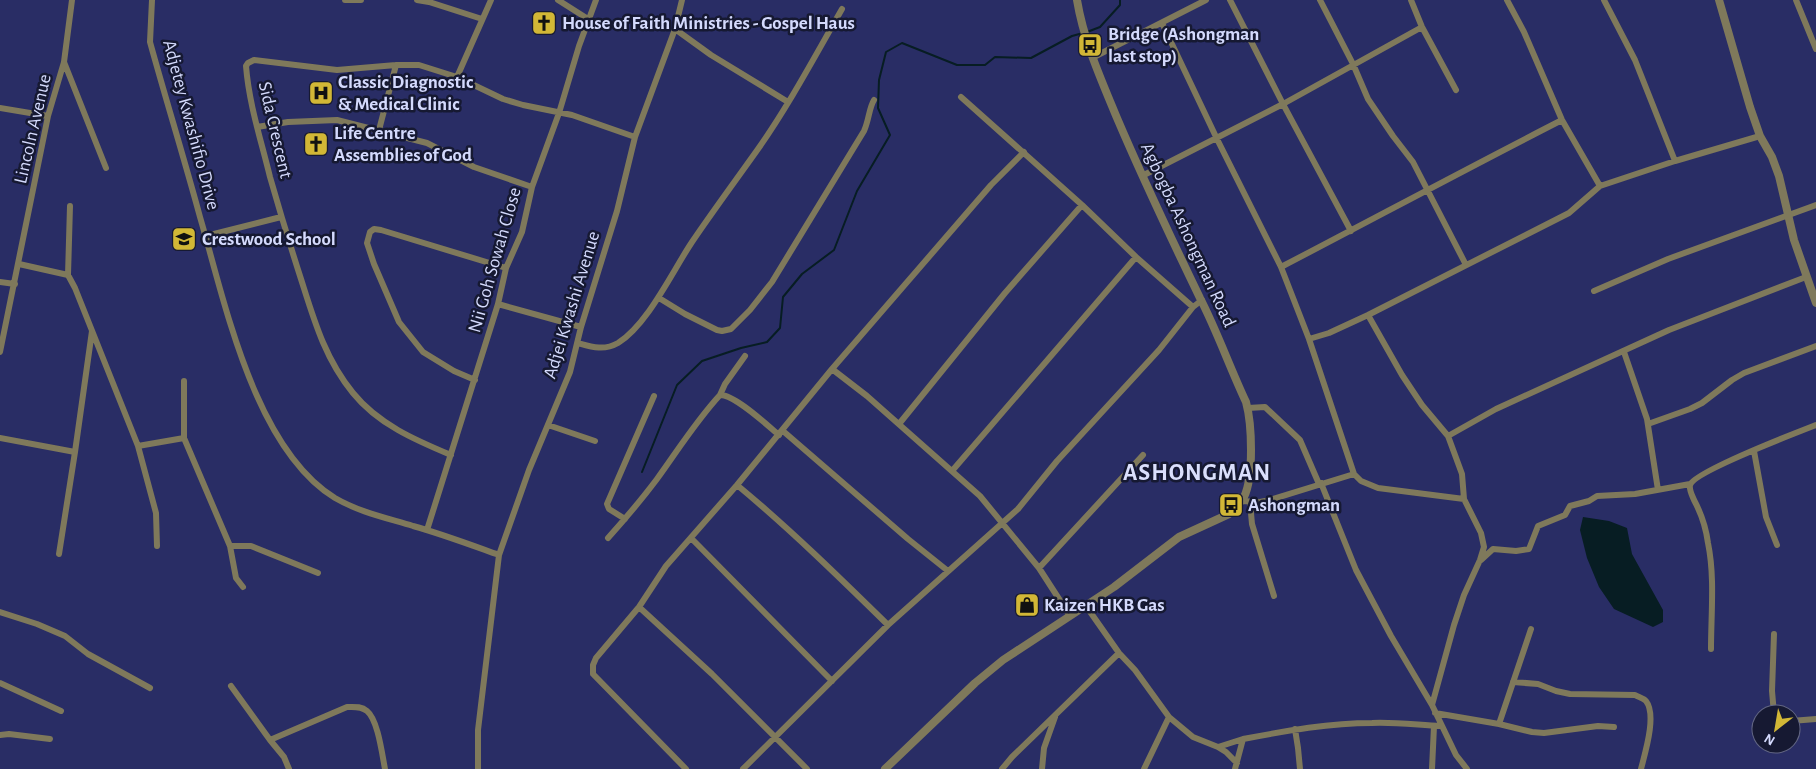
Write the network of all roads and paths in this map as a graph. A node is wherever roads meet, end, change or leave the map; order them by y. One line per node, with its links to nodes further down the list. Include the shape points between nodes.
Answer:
1 (72, 0): 28 (street, Lincoln Avenue)
2 (152, 0): 59 (street, Adjetey Kwashifio Drive, via 150,42)
3 (345, 0): 4 (street)
4 (362, 0)
5 (417, 0): 19 (street)
6 (491, 0): 21 (street)
7 (558, 0): 22 (street)
8 (596, 0): 22 (street, Nii Goh Sowah Close)
9 (682, 0): 25 (street, Adjei Kwashi Avenue)
10 (1077, 0): 27 (street, Agbogba Ashongman Road)
11 (1206, 0): 23 (street)
12 (1230, 0): 36 (street)
13 (1320, 0): 29 (street)
14 (1411, 0): 24 (street)
15 (1507, 0): 40 (street)
16 (1604, 0): 47 (street, via 1635,60)
17 (1719, 0): 43 (street)
18 (1796, 0): 26 (street)
19 (429, 1): 21 (street)
20 (842, 9): 35 (street)
21 (482, 19): 31 (street)
22 (588, 19): 38 (street, Nii Goh Sowah Close)
23 (1162, 23): 27 (street); 45 (street)
24 (1422, 27): 29 (street); 32 (street)
25 (674, 29): 35 (street); 44 (street, Adjei Kwashi Avenue)
26 (1816, 49)
27 (1092, 58): 49 (street, Agbogba Ashongman Road)
28 (64, 62): 39 (street, Lincoln Avenue); 48 (street)
29 (1353, 64): 36 (street); 52 (street, via 1368,99 1413,162)
30 (396, 65): 31 (street, Sida Crescent, via 419,66); 41 (street, Sida Crescent, via 337,70 250,61 246,66 248,88); 42 (street)
31 (457, 77): 38 (street, Sida Crescent, via 523,106)
32 (1456, 90)
33 (961, 97): 46 (street)
34 (874, 100): 70 (street, via 864,131 787,259 750,310 731,329 717,330)
35 (788, 102): 70 (street, via 677,264)
36 (1283, 104): 45 (street); 58 (street)
37 (0, 108): 39 (street)
38 (559, 113): 44 (street, Sida Crescent); 51 (street, Nii Goh Sowah Close)
39 (48, 116): 61 (street, Lincoln Avenue)
40 (1562, 120): 50 (street); 52 (street)
41 (257, 127): 42 (street, via 337,120); 57 (street, Sida Crescent)
42 (379, 130): 51 (street, via 427,143 474,167)
43 (1760, 136): 47 (street); 56 (street, via 1779,176)
44 (635, 137): 76 (street, Adjei Kwashi Avenue, via 617,211)
45 (1217, 139): 49 (street); 63 (street)
46 (1024, 152): 53 (street); 84 (street, via 991,185)
47 (1675, 161): 50 (street)
48 (106, 168)
49 (1142, 176): 71 (street, Agbogba Ashongman Road)
50 (1600, 186): 62 (street, via 1569,213)
51 (532, 187): 64 (street, Nii Goh Sowah Close, via 522,232)
52 (1427, 189): 58 (street); 62 (street)
53 (1082, 205): 60 (street); 90 (street, via 1005,293)
54 (1816, 205): 56 (street)
55 (70, 206): 65 (street)
56 (1788, 216): 66 (street); 69 (street, via 1668,259)
57 (281, 217): 59 (street); 102 (street, Sida Crescent, via 319,337 341,377 376,416)
58 (1351, 231): 63 (street)
59 (206, 236): 115 (street, Adjetey Kwashifio Drive, via 223,302 252,384 268,420 284,445 316,484 334,497 353,507)
60 (1136, 257): 74 (street); 104 (street)
61 (18, 264): 65 (street); 68 (street, Lincoln Avenue)
62 (1466, 265): 75 (street)
63 (1281, 266): 78 (street)
64 (506, 268): 73 (street, Nii Goh Sowah Close); 86 (street, via 382,230 370,232 367,243 399,322 423,352)
65 (68, 275): 77 (street)
66 (1806, 277): 72 (street); 82 (street, via 1669,330)
67 (0, 282): 68 (street)
68 (15, 284): 81 (street, Lincoln Avenue)
69 (1594, 291)
70 (659, 298): 79 (street, via 617,343 598,348)
71 (1202, 300): 74 (street); 89 (street, Agbogba Ashongman Road)
72 (1816, 303)
73 (498, 304): 76 (street); 86 (street, Nii Goh Sowah Close)
74 (1193, 307): 114 (street, via 1159,350)
75 (1368, 315): 78 (street); 95 (street, via 1402,375)
76 (581, 327): 79 (street, Adjei Kwashi Avenue)
77 (92, 330): 99 (street); 101 (street)
78 (1309, 339): 105 (street)
79 (578, 343): 92 (street, Adjei Kwashi Avenue)
80 (1816, 346): 91 (street, via 1744,373 1696,406)
81 (0, 352)
82 (1624, 352): 91 (street); 95 (street, via 1496,409)
83 (745, 356): 87 (street)
84 (832, 369): 90 (street); 94 (street)
85 (184, 380): 97 (street)
86 (475, 380): 102 (street, Nii Goh Sowah Close)
87 (720, 395): 94 (street, via 735,401); 113 (street, via 696,422)
88 (654, 396): 113 (street, via 607,504)
89 (1248, 408): 106 (street, via 1265,407 1294,433); 111 (street, Agbogba Ashongman Road, via 1250,470)
90 (899, 424): 104 (street)
91 (1648, 424): 109 (street)
92 (548, 425): 98 (street); 122 (street, Adjei Kwashi Avenue)
93 (1816, 425): 100 (street)
94 (781, 433): 108 (street); 125 (street)
95 (1448, 436): 110 (street, via 1462,474)
96 (0, 438): 101 (street)
97 (184, 438): 99 (street); 120 (street)
98 (595, 441)
99 (138, 446): 119 (street, via 156,513)
100 (1754, 451): 107 (street, via 1719,466); 118 (street, via 1766,517)
101 (76, 452): 121 (street)
102 (451, 455): 115 (street, Nii Goh Sowah Close)
103 (1143, 455): 124 (street)
104 (952, 471): 114 (street)
105 (1354, 474): 106 (street); 110 (street, via 1378,488)
106 (1320, 483): 112 (street, via 1270,500); 144 (street, via 1356,570)
107 (1690, 484): 109 (street); 136 (street, via 1708,542 1712,584)
108 (738, 485): 117 (street); 133 (street, via 825,562)
109 (1658, 490): 123 (street, via 1597,496 1570,506 1565,515 1538,526 1529,549 1493,549)
110 (1464, 499): 123 (street, via 1481,533 1484,547)
111 (1241, 501): 112 (street); 129 (street, via 1229,514 1174,540)
112 (1250, 502): 128 (street, via 1252,524)
113 (625, 519): 116 (street)
114 (1003, 523): 124 (street); 125 (street)
115 (427, 530): 122 (street, Adjetey Kwashifio Drive)
116 (608, 538)
117 (690, 538): 130 (street); 138 (street)
118 (1776, 545)
119 (157, 546)
120 (230, 546): 126 (street, via 251,546); 127 (street, via 236,578)
121 (59, 554)
122 (499, 555): 164 (street, Adjei Kwashi Avenue, via 478,730)
123 (1480, 560): 144 (street, via 1454,625)
124 (1039, 568): 132 (street)
125 (948, 571): 133 (street)
126 (318, 573)
127 (243, 587)
128 (1274, 596)
129 (1086, 606): 132 (street); 137 (street)
130 (638, 607): 156 (street, via 706,668); 165 (street, via 596,658 593,674)
131 (0, 612): 142 (street, via 58,632 88,654)
132 (1070, 616): 168 (street, via 1003,660 975,683)
133 (888, 625): 138 (street)
134 (1531, 629): 139 (street)
135 (1774, 634): 143 (street)
136 (1711, 649)
137 (1119, 653): 147 (street); 148 (street)
138 (832, 681): 156 (street)
139 (1513, 682): 151 (street); 175 (street, via 1538,684 1562,693 1635,695 1646,701 1650,723)
140 (0, 683): 145 (street)
141 (231, 686): 159 (street)
142 (150, 688)
143 (1773, 704)
144 (1432, 705): 146 (street)
145 (61, 711)
146 (1435, 713): 151 (street); 152 (street)
147 (1056, 716): 169 (street); 170 (street, via 1044,748)
148 (1169, 717): 160 (street, via 1193,737); 171 (street)
149 (1816, 719): 150 (street)
150 (1801, 720)
151 (1499, 724): 153 (street, via 1544,733)
152 (1437, 726): 154 (street, via 1374,722); 173 (street); 174 (street)
153 (1614, 727)
154 (1295, 729): 158 (street); 172 (street)
155 (0, 735): 157 (street)
156 (775, 737): 166 (street); 167 (street)
157 (50, 739)
158 (1243, 739): 160 (street); 161 (street)
159 (270, 740): 162 (street); 163 (street, via 347,707 358,707 373,719)
160 (1218, 747): 161 (street)
161 (1236, 766)
162 (289, 769)
163 (385, 769)
164 (478, 769)
165 (686, 769)
166 (743, 769)
167 (807, 769)
168 (885, 769)
169 (1002, 769)
170 (1042, 769)
171 (1144, 769)
172 (1300, 769)
173 (1432, 769)
174 (1467, 769)
175 (1641, 769)

